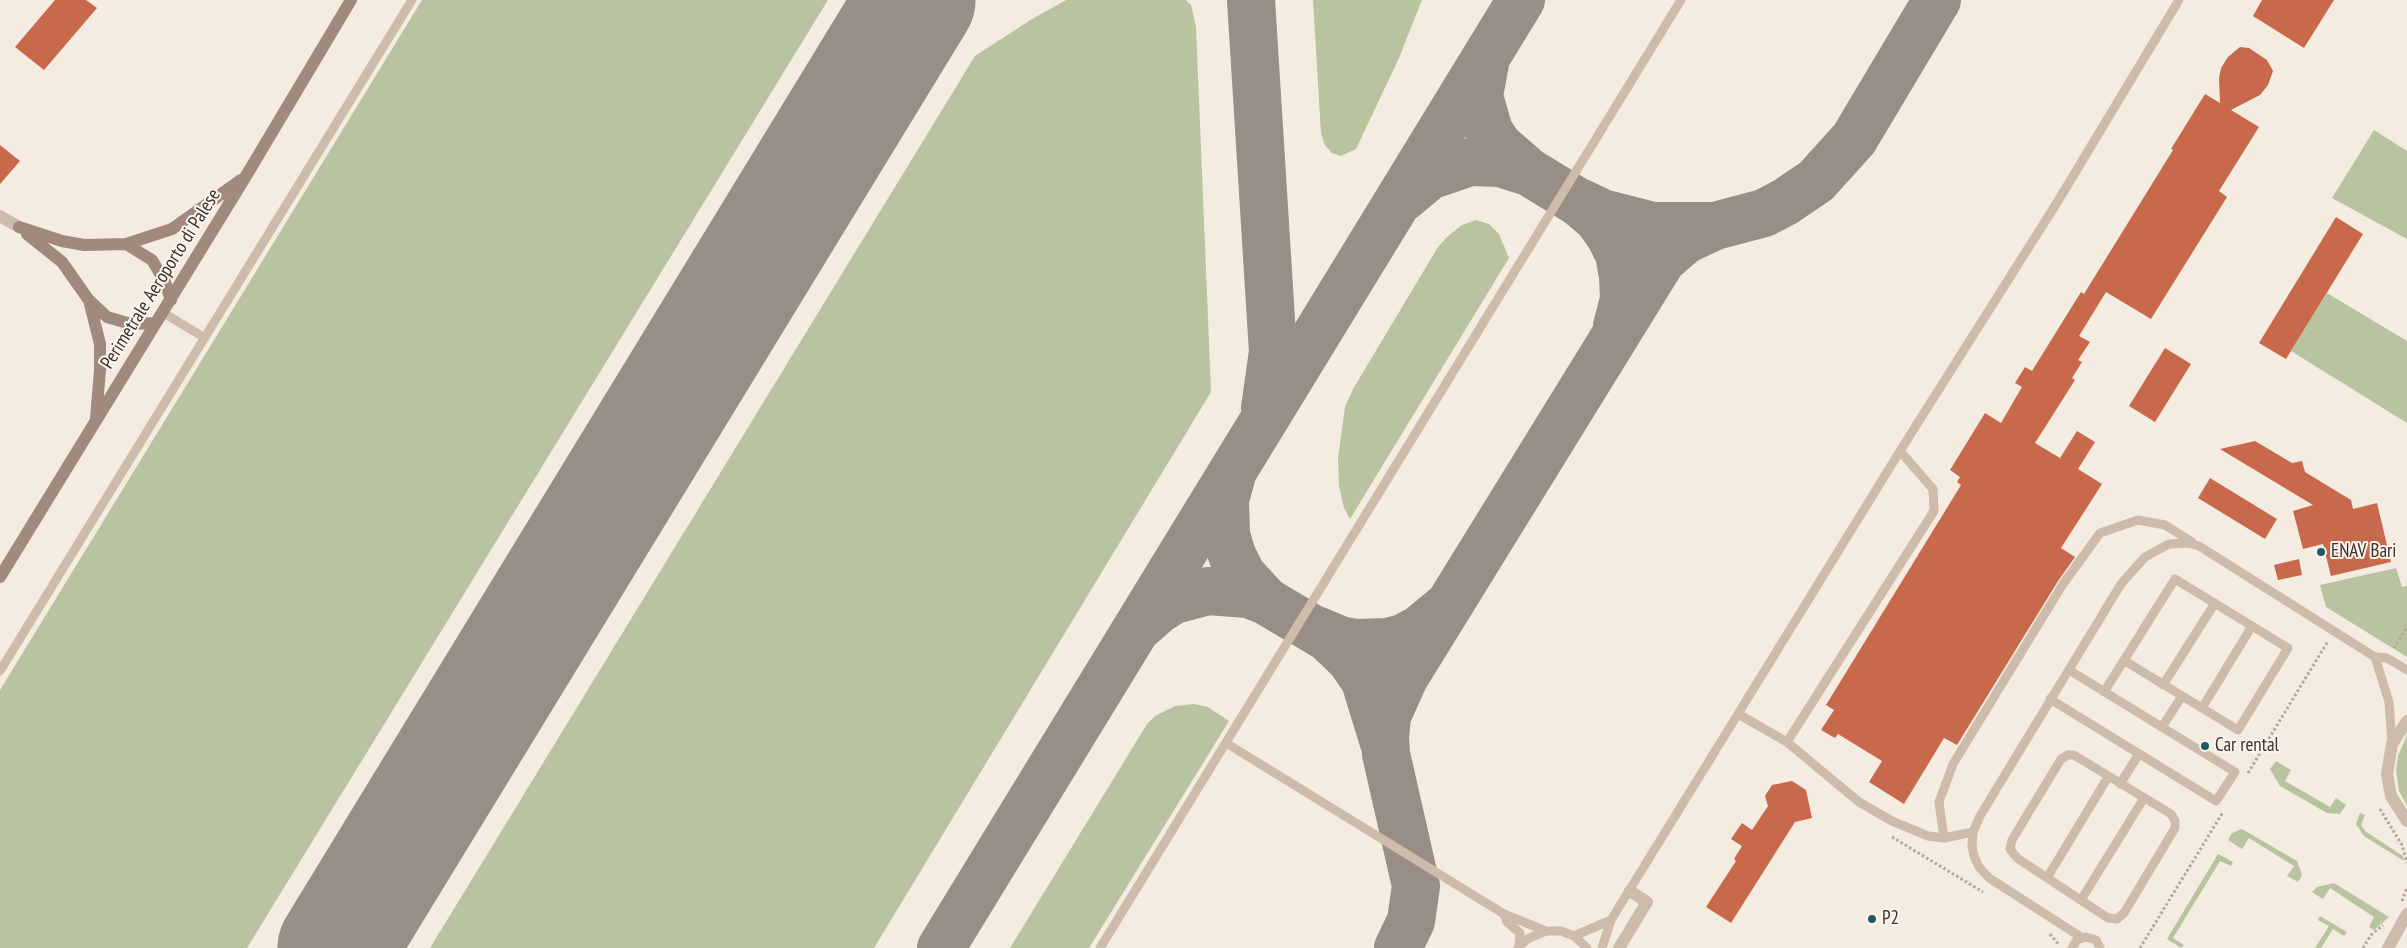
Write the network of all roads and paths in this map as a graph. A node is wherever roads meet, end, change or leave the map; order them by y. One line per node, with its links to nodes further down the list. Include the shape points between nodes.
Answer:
1 (352, 0): 5 (street, Perimetrale Aeroporto di Palese)
2 (412, 0): 12 (lane)
3 (1681, 0): 35 (lane)
4 (2179, 0): 14 (lane, via 2058,201)
5 (246, 176): 8 (street, via 172,229); 10 (street, Perimetrale Aeroporto di Palese)
6 (0, 216): 7 (street)
7 (19, 228): 8 (street, via 84,245); 9 (street, via 62,262)
8 (126, 244): 10 (street, via 152,260 165,282)
9 (88, 299): 11 (street, via 107,317 119,323); 13 (street, via 100,344)
10 (170, 300): 11 (street, Perimetrale Aeroporto di Palese)
11 (159, 318): 12 (lane); 13 (street, Perimetrale Aeroporto di Palese)
12 (205, 338): 25 (lane)
13 (96, 421): 16 (street, Perimetrale Aeroporto di Palese)
14 (1900, 451): 31 (lane); 34 (lane, via 1933,489 1934,511)
15 (2199, 546): 21 (lane); 23 (lane, via 2169,544 2145,557 2122,584); 44 (lane, via 2165,525 2138,520 2100,534 2063,584 1953,764 1939,802)
16 (0, 576)
17 (2215, 603): 18 (lane); 22 (lane, via 2175,579); 26 (lane)
18 (2252, 626): 30 (lane); 30 (lane, via 2288,648 2238,730)
19 (2407, 627): 20 (path)
20 (2391, 652)
21 (2375, 657): 24 (lane, via 2387,658); 36 (lane, via 2387,694)
22 (2125, 661): 26 (lane); 27 (lane)
23 (2069, 670): 27 (lane); 29 (lane)
24 (2407, 670)
25 (0, 671)
26 (2163, 684): 28 (lane)
27 (2104, 692): 33 (lane)
28 (2182, 696): 30 (lane); 33 (lane)
29 (2050, 699): 37 (lane); 43 (lane)
30 (2202, 708)
31 (1738, 714): 34 (lane); 46 (lane)
32 (2407, 721): 36 (street)
33 (2162, 728): 37 (lane, via 2235,772 2216,802)
34 (1787, 742): 44 (lane, via 1859,802 1913,830)
35 (1226, 743): 49 (lane); 56 (lane)
36 (2392, 744): 41 (street, via 2387,768 2389,788)
37 (2139, 754): 39 (lane)
38 (2108, 777): 39 (lane); 45 (lane); 45 (lane, via 2074,755 2068,755 2061,760 2026,816 2010,849 2017,858)
39 (2120, 784): 40 (lane)
40 (2144, 798): 48 (lane); 48 (lane, via 2171,814 2175,828 2129,904 2117,919 2108,918)
41 (2407, 821)
42 (1885, 832): 47 (path)
43 (1973, 832): 44 (lane); 54 (lane, via 1974,856 1989,878)
44 (1944, 838)
45 (2047, 878): 48 (lane)
46 (1630, 891): 51 (lane); 59 (street, via 1647,902)
47 (1986, 894)
48 (2081, 900)
49 (1504, 914): 52 (lane); 55 (lane, via 1507,922 1520,933)
50 (2407, 914): 62 (street)
51 (1611, 920): 53 (lane); 58 (lane)
52 (1546, 931): 53 (lane, via 1561,931); 55 (lane)
53 (1574, 936): 57 (lane)
54 (2082, 937): 60 (lane); 61 (lane, via 2091,938)
55 (1518, 947)
56 (1100, 948)
57 (1587, 948)
58 (1602, 948)
59 (1619, 948)
60 (2072, 948)
61 (2100, 948)
62 (2388, 948)

